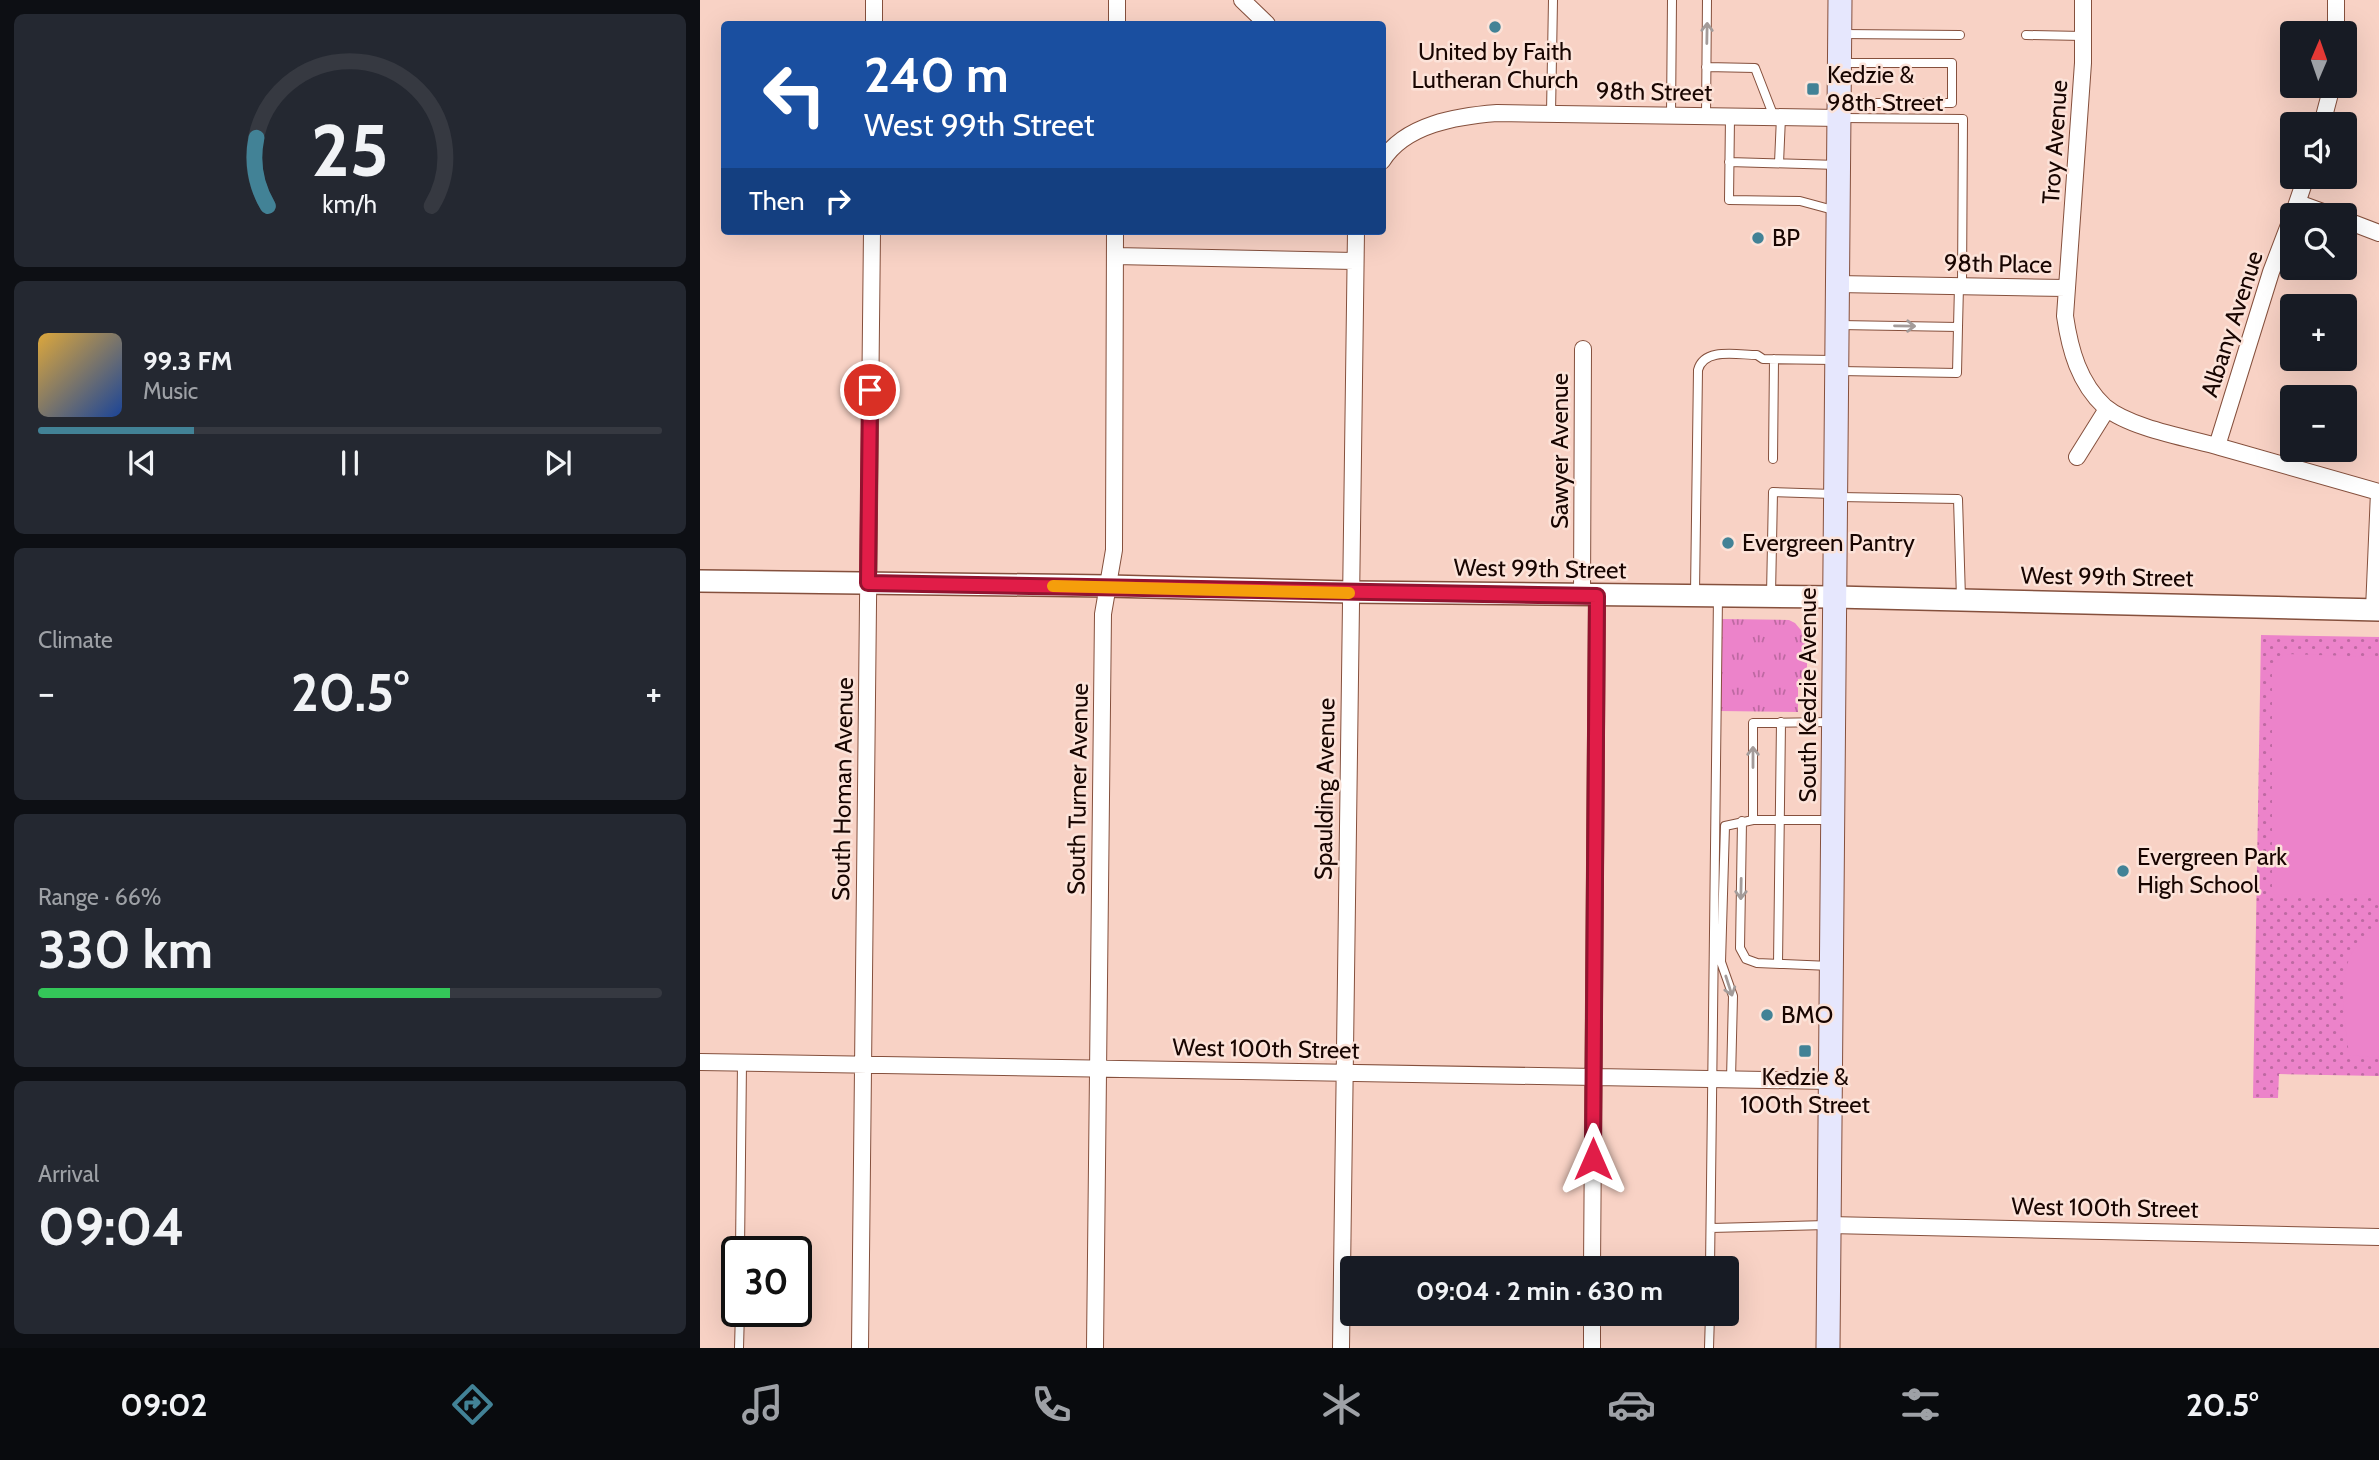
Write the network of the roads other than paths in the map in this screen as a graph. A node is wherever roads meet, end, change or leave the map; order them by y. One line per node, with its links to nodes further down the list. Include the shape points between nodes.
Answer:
1 (874, 0): 10 (street)
2 (1117, 0): 11 (street)
3 (1242, 0): 12 (street)
4 (1553, 0): 21 (lane)
5 (1672, 0): 22 (lane)
6 (1707, 0): 19 (lane, one-way to 6)
7 (1840, 0): 14 (main road, South Kedzie Avenue)
8 (2083, 0): 17 (street, Troy Avenue)
9 (2336, 0): 13 (street)
10 (874, 21)
11 (1117, 21)
12 (1264, 21)
13 (2336, 21)
14 (1839, 34): 15 (lane); 18 (main road, South Kedzie Avenue)
15 (1960, 35)
16 (2026, 35): 17 (lane)
17 (2083, 36): 41 (street, Troy Avenue)
18 (1839, 63): 20 (main road, South Kedzie Avenue); 20 (lane, via 1952,63 1952,103)
19 (1706, 67): 23 (lane); 25 (lane, via 1755,68)
20 (1839, 111): 25 (street, 98th Street); 29 (main road, South Kedzie Avenue); 40 (lane, via 1963,119)
21 (1551, 113): 22 (street, 98th Street); 26 (street, 98th Street, via 1459,116)
22 (1671, 116): 23 (street, 98th Street)
23 (1706, 116): 24 (street, 98th Street)
24 (1730, 117): 25 (street, 98th Street); 27 (lane)
25 (1777, 117): 28 (lane)
26 (1386, 148)
27 (1729, 162): 28 (lane); 30 (lane, via 1729,200 1800,201)
28 (1779, 163): 29 (lane)
29 (1838, 165): 30 (main road, South Kedzie Avenue)
30 (1838, 211): 39 (main road, South Kedzie Avenue)
31 (2357, 225): 32 (street)
32 (2379, 233)
33 (872, 235): 54 (street, South Homan Avenue)
34 (1115, 235): 37 (street, South Turner Avenue)
35 (1356, 235): 38 (street, Spaulding Avenue)
36 (2280, 251): 48 (street, Albany Avenue)
37 (1115, 256): 38 (street); 55 (street, South Turner Avenue, via 1114,550)
38 (1354, 261): 56 (street, Spaulding Avenue)
39 (1838, 284): 40 (street, 98th Place); 42 (main road, South Kedzie Avenue)
40 (1960, 286): 41 (street, 98th Place); 43 (lane)
41 (2066, 288): 47 (street, 98th Place, via 2065,316 2078,370 2089,391)
42 (1837, 325): 43 (lane, one-way to 43); 46 (main road, South Kedzie Avenue)
43 (1958, 327): 46 (lane, via 1957,373)
44 (1583, 349): 57 (street, Sawyer Avenue)
45 (1774, 359): 46 (lane); 50 (lane); 58 (lane, via 1710,355 1700,362)
46 (1837, 365): 52 (main road, South Kedzie Avenue)
47 (2108, 409): 48 (street, 98th Place, via 2158,431); 49 (street)
48 (2217, 446): 51 (street, 98th Place)
49 (2077, 457)
50 (1773, 460)
51 (2379, 492): 63 (street)
52 (1836, 495): 60 (lane, via 1773,492); 61 (main road, South Kedzie Avenue); 62 (lane, via 1958,499)
53 (700, 581): 54 (street, West 99th Street)
54 (868, 583): 55 (street, West 99th Street); 74 (street, South Homan Avenue)
55 (1108, 586): 56 (street, West 99th Street); 75 (street, South Turner Avenue, via 1103,614)
56 (1350, 593): 57 (street, West 99th Street); 76 (street, Spaulding Avenue)
57 (1589, 596): 58 (street, West 99th Street); 77 (street, Sawyer Avenue)
58 (1695, 596): 59 (street, West 99th Street)
59 (1718, 596): 60 (street, West 99th Street); 78 (lane)
60 (1771, 597): 61 (street, West 99th Street)
61 (1835, 597): 62 (street, West 99th Street); 65 (main road, South Kedzie Avenue)
62 (1961, 600): 63 (street, West 99th Street)
63 (2376, 610)
64 (1781, 722): 65 (lane); 66 (lane, one-way to 64, via 1753,723); 67 (lane)
65 (1834, 722): 68 (main road, South Kedzie Avenue)
66 (1753, 820): 67 (lane); 69 (lane)
67 (1780, 820): 68 (lane); 70 (lane)
68 (1833, 820): 71 (main road, South Kedzie Avenue)
69 (1742, 821): 70 (lane, one-way to 70, via 1740,948 1746,959); 79 (lane, one-way to 79, via 1725,826 1721,962 1733,996)
70 (1778, 964): 71 (lane)
71 (1832, 967): 80 (main road, South Kedzie Avenue)
72 (700, 1062): 73 (street, West 100th Street)
73 (742, 1062): 74 (street, West 100th Street); 83 (lane)
74 (863, 1064): 75 (street, West 100th Street); 91 (street, South Homan Avenue)
75 (1098, 1068): 76 (street, West 100th Street); 92 (street, South Turner Avenue)
76 (1345, 1073): 77 (street, West 100th Street); 93 (street, Spaulding Avenue)
77 (1593, 1077): 78 (street, West 100th Street); 85 (street, Sawyer Avenue)
78 (1712, 1079): 79 (street, West 100th Street); 82 (lane)
79 (1731, 1080): 80 (street, West 100th Street)
80 (1831, 1081): 81 (main road, South Kedzie Avenue)
81 (1829, 1225): 82 (lane); 84 (street, West 100th Street); 96 (main road, South Kedzie Avenue)
82 (1711, 1227): 86 (lane)
83 (740, 1236)
84 (2379, 1237)
85 (1592, 1256)
86 (1710, 1256)
87 (1592, 1326): 94 (street)
88 (1710, 1326): 95 (lane)
89 (740, 1327): 90 (lane)
90 (739, 1348)
91 (860, 1348)
92 (1095, 1348)
93 (1341, 1348)
94 (1592, 1348)
95 (1709, 1348)
96 (1828, 1348)

